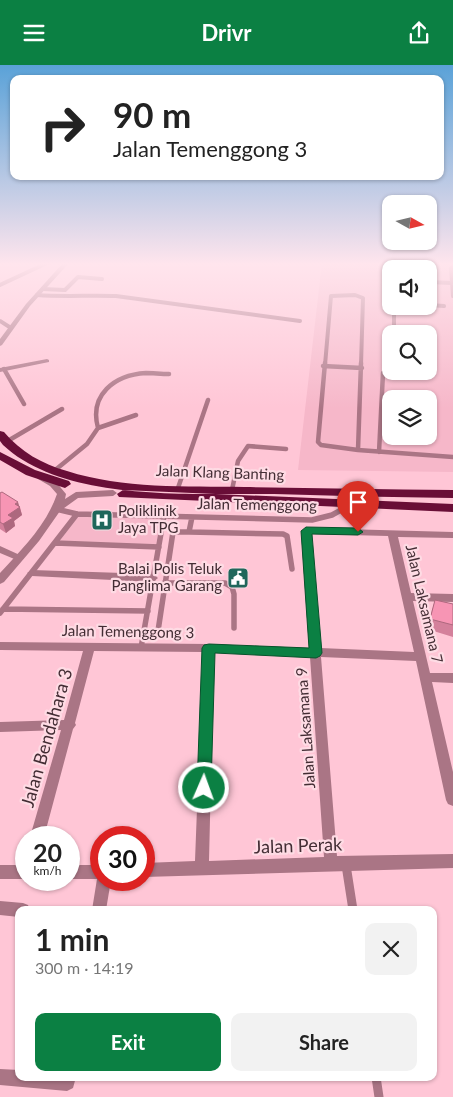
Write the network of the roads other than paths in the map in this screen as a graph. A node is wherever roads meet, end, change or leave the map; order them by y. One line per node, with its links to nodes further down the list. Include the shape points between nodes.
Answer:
1 (24, 311): 7 (street)
2 (228, 311): 6 (lane)
3 (329, 311): 10 (lane)
4 (363, 311): 11 (lane)
5 (0, 321): 7 (lane)
6 (300, 321)
7 (10, 329): 8 (street)
8 (0, 344)
9 (47, 361): 12 (street)
10 (323, 366): 11 (lane); 22 (lane, via 318,442 328,447)
11 (362, 368): 22 (lane)
12 (2, 370): 16 (lane)
13 (168, 374): 19 (lane, via 132,375 110,387 101,394 97,403)
14 (383, 380): 23 (lane)
15 (208, 400): 28 (lane)
16 (24, 404)
17 (62, 409): 20 (lane)
18 (136, 415): 19 (lane)
19 (98, 428): 26 (lane, via 87,444)
20 (3, 438): 26 (highway, Jalan Klang Banting, via 24,457)
21 (286, 449): 29 (lane, via 248,446 236,466)
22 (358, 450): 23 (lane)
23 (379, 451): 25 (lane)
24 (0, 455): 27 (highway, Jalan Klang Banting)
25 (453, 457)
26 (54, 471): 28 (highway, Jalan Klang Banting, via 110,484)
27 (40, 477): 30 (highway, Jalan Klang Banting); 34 (street, via 62,494)
28 (178, 488): 29 (highway, Jalan Klang Banting)
29 (232, 490): 31 (highway, Jalan Klang Banting)
30 (113, 493): 32 (highway, Jalan Klang Banting); 34 (street, via 76,495)
31 (453, 494)
32 (350, 505): 33 (highway, Jalan Klang Banting); 37 (lane, Jalan Temenggong, via 328,518 312,520)
33 (453, 508)
34 (56, 509): 35 (lane, Jalan Temenggong); 44 (street)
35 (77, 514): 36 (lane, Jalan Temenggong); 41 (lane)
36 (164, 516): 37 (lane, Jalan Temenggong); 42 (lane)
37 (192, 517): 38 (lane)
38 (190, 532): 45 (lane, via 283,534 289,542); 49 (lane, via 173,532)
39 (392, 533): 40 (street); 50 (street, Jalan Laksamana 7); 60 (street, Jalan Laksamana 9, via 306,531)
40 (453, 535)
41 (54, 543): 42 (lane); 46 (lane)
42 (159, 547): 47 (lane)
43 (0, 549): 44 (street)
44 (19, 558): 48 (street)
45 (292, 569)
46 (32, 573): 47 (street); 52 (lane)
47 (154, 578): 53 (lane)
48 (0, 580)
49 (164, 583): 54 (lane, via 225,583 232,587); 55 (lane)
50 (407, 597): 51 (street); 61 (street, Jalan Laksamana 7)
51 (453, 598)
52 (2, 611): 53 (lane)
53 (148, 611): 58 (lane)
54 (234, 628)
55 (158, 631)
56 (0, 646): 57 (street, Jalan Temenggong 3)
57 (90, 647): 58 (street, Jalan Temenggong 3); 64 (street, Jalan Bendahara 3)
58 (142, 648): 59 (street, Jalan Temenggong 3)
59 (209, 648): 60 (street, Jalan Temenggong 3); 71 (street)
60 (316, 653): 61 (street, Jalan Temenggong 3); 69 (street, Jalan Laksamana 9)
61 (420, 657): 62 (street, Jalan Laksamana 7)
62 (425, 677): 63 (street); 66 (street, Jalan Laksamana 7)
63 (453, 678)
64 (70, 725): 65 (street); 67 (street, Jalan Bendahara 3)
65 (0, 727)
66 (453, 800)
67 (40, 826)
68 (453, 861): 70 (street, Jalan Perak)
69 (331, 863): 70 (street, Jalan Perak); 71 (street, Jalan Perak)
70 (346, 863): 77 (lane)
71 (202, 868): 72 (street, Jalan Perak)
72 (155, 870)
73 (0, 872): 74 (street)
74 (15, 872)
75 (102, 891): 76 (street)
76 (100, 906)
77 (352, 906)
78 (0, 908): 79 (street)
79 (15, 909)
80 (1, 1080): 81 (street)
81 (15, 1080)
82 (34, 1081): 83 (street)
83 (67, 1081)
84 (377, 1081): 85 (lane)
85 (379, 1097)

